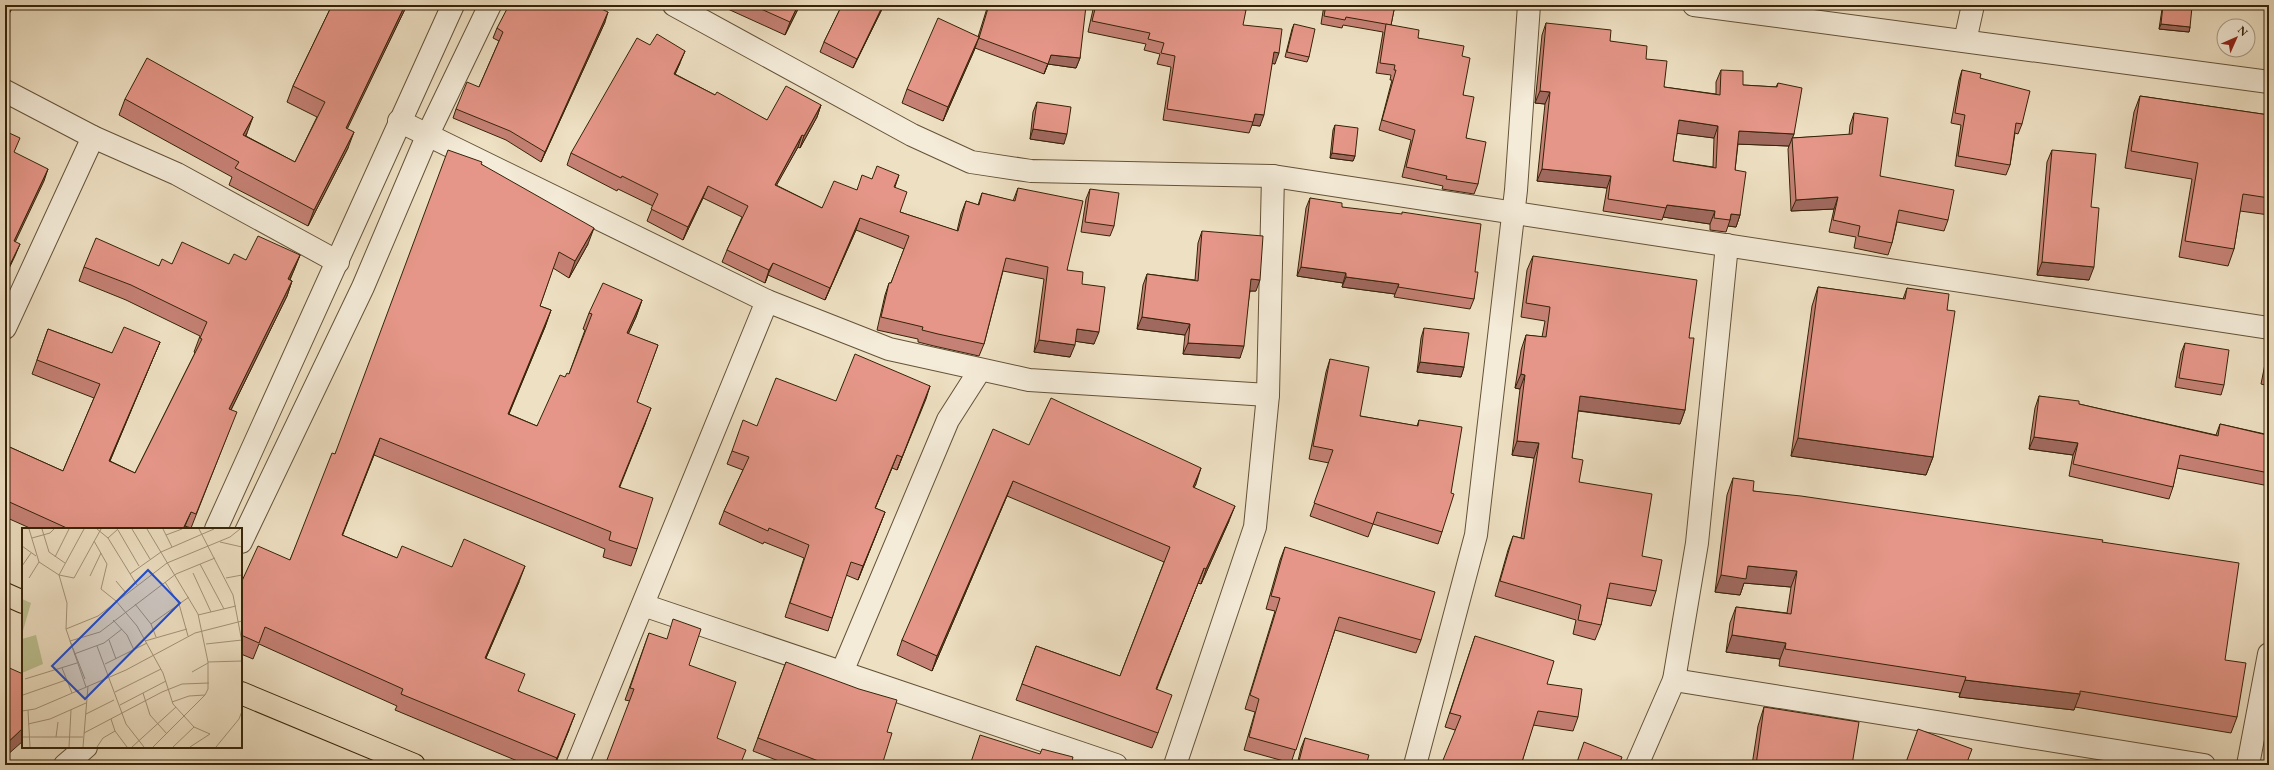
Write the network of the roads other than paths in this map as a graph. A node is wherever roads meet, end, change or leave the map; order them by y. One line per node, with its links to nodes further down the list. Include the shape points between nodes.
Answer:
1 (453, 5): 11 (street)
2 (490, 5): 12 (street)
3 (674, 5): 14 (street, via 912,135 971,162 1031,171)
4 (1529, 5): 15 (street)
5 (1694, 5): 7 (street)
6 (1973, 5): 8 (street)
7 (1748, 9): 8 (street)
8 (1965, 41): 9 (street)
9 (2269, 82)
10 (5, 91): 13 (street)
11 (399, 121): 12 (street); 17 (street)
12 (428, 134): 18 (street); 24 (street, via 362,287)
13 (93, 137): 17 (street, via 177,174); 19 (street)
14 (1273, 176): 15 (street); 22 (street)
15 (1513, 212): 16 (street); 38 (street, via 1476,535)
16 (1727, 245): 20 (street); 30 (street, via 1697,543)
17 (338, 262): 23 (street)
18 (767, 301): 21 (street, via 889,349); 27 (street)
19 (5, 328)
20 (2269, 328)
21 (980, 370): 22 (street, via 1030,380); 29 (street, via 948,420)
22 (1268, 396): 37 (street, via 1255,527)
23 (216, 528)
24 (242, 540)
25 (5, 594): 26 (highway)
26 (22, 602)
27 (643, 605): 29 (street); 35 (street)
28 (2269, 654): 41 (street)
29 (842, 672): 36 (street)
30 (1674, 680): 39 (street); 40 (street)
31 (242, 693): 34 (highway)
32 (85, 748): 33 (street)
33 (65, 765)
34 (414, 765)
35 (578, 765)
36 (1116, 765)
37 (1175, 765)
38 (1415, 765)
39 (1637, 765)
40 (2204, 765)
41 (2248, 765)

